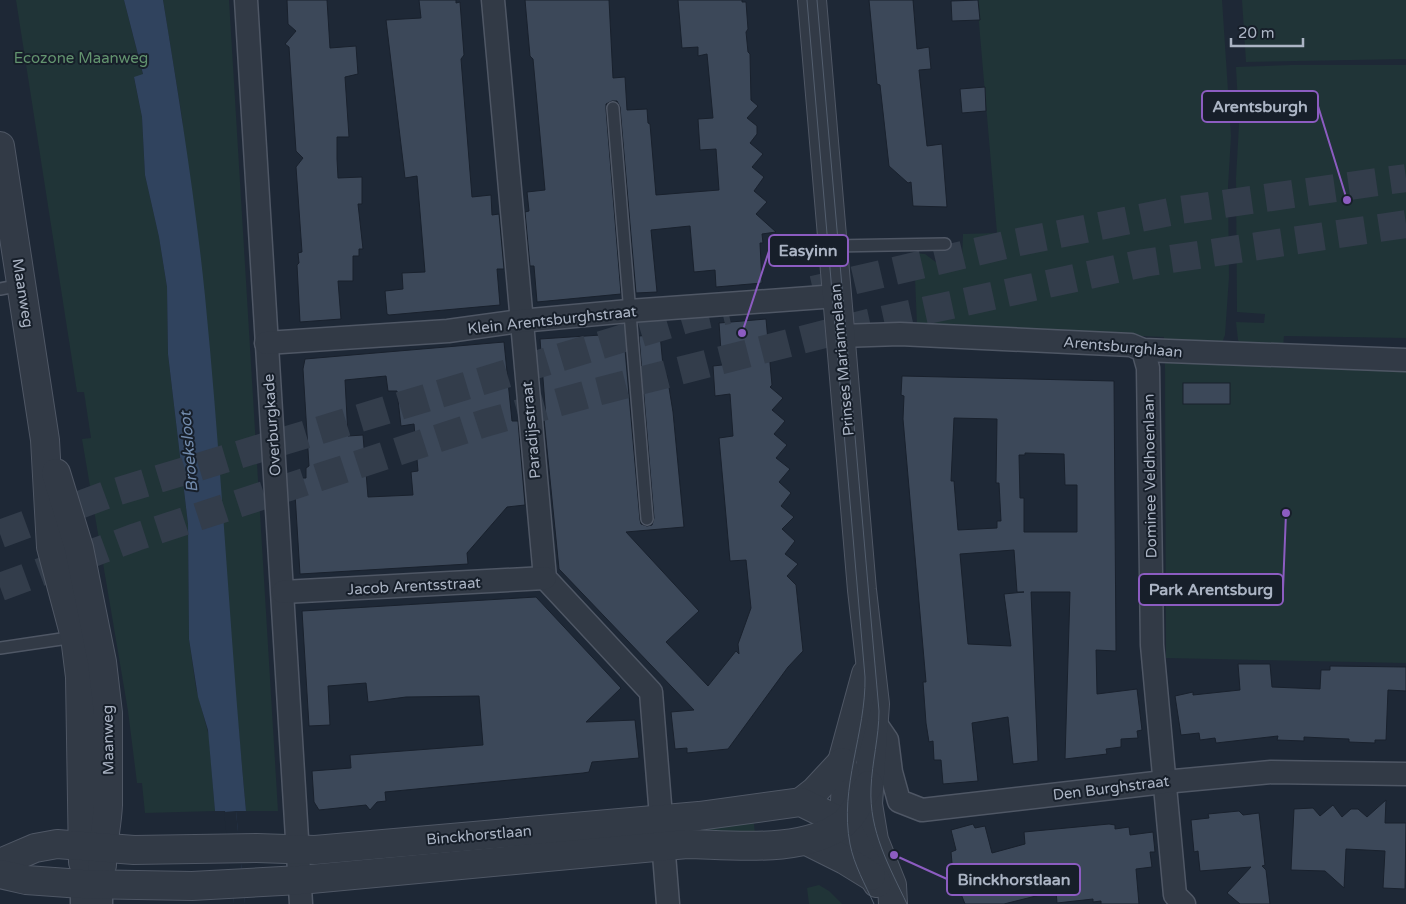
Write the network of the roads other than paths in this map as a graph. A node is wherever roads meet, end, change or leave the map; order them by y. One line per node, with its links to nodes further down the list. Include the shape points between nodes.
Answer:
1 (246, 0): 13 (street, Overburgkade)
2 (493, 0): 11 (street, Paradijsstraat)
3 (812, 0): 7 (street, Prinses Mariannelaan)
4 (613, 108): 10 (lane)
5 (0, 146): 8 (street, Maanweg)
6 (945, 244): 7 (lane)
7 (833, 246): 9 (street, Prinses Mariannelaan)
8 (11, 287): 19 (street, Maanweg, via 46,440 75,529)
9 (837, 296): 10 (street, Klein Arentsburghstraat); 12 (street, Prinses Mariannelaan)
10 (629, 311): 11 (street, Klein Arentsburghstraat); 16 (lane)
11 (520, 321): 13 (street, Klein Arentsburghstraat, via 448,331); 17 (street, Paradijsstraat)
12 (840, 336): 14 (street, Arentsburghlaan, via 900,334 1131,344); 21 (street, Prinses Mariannelaan)
13 (266, 343): 18 (street, Overburgkade)
14 (1143, 350): 15 (street, Arentsburghlaan); 25 (street, Dominee Veldhoenlaan, via 1148,368 1152,645)
15 (1406, 360)
16 (647, 519)
17 (545, 578): 18 (street, Jacob Arentsstraat); 28 (street, via 651,692)
18 (284, 592): 33 (street, Overburgkade)
19 (86, 635): 20 (lane); 31 (street, Maanweg, via 108,805 107,824)
20 (0, 648)
21 (869, 660): 22 (street, Prinses Mariannelaan); 23 (street, Prinses Mariannelaan)
22 (876, 724): 25 (street, Den Burghstraat, via 887,740 899,801 922,810); 26 (street, Prinses Mariannelaan)
23 (842, 762): 27 (street, via 816,791); 29 (street, Prinses Mariannelaan, via 846,779)
24 (1406, 774): 25 (street, Den Burghstraat, via 1271,772)
25 (1164, 782): 42 (street, Dominee Veldhoenlaan, via 1175,895)
26 (869, 784): 29 (street, Binckhorstlaan); 41 (street, Prinses Mariannelaan, via 871,824 892,885)
27 (801, 802): 28 (street, Binckhorstlaan); 29 (street)
28 (661, 819): 32 (street); 33 (street, Binckhorstlaan)
29 (844, 823): 30 (street, Binckhorstlaan); 36 (street)
30 (806, 841): 32 (street, Binckhorstlaan, via 763,845); 36 (street, via 846,860)
31 (92, 846): 33 (street, Binckhorstlaan, via 134,850); 34 (street, Binckhorstlaan, via 43,846); 38 (street, Maanweg)
32 (662, 846): 37 (street, Binckhorstlaan); 39 (street)
33 (298, 850): 37 (street)
34 (0, 863)
35 (0, 874): 38 (street, Binckhorstlaan)
36 (875, 880): 40 (street)
37 (300, 892): 38 (street, Binckhorstlaan, via 237,884)
38 (92, 894)
39 (668, 904)
40 (889, 904)
41 (893, 904)
42 (1184, 904)

